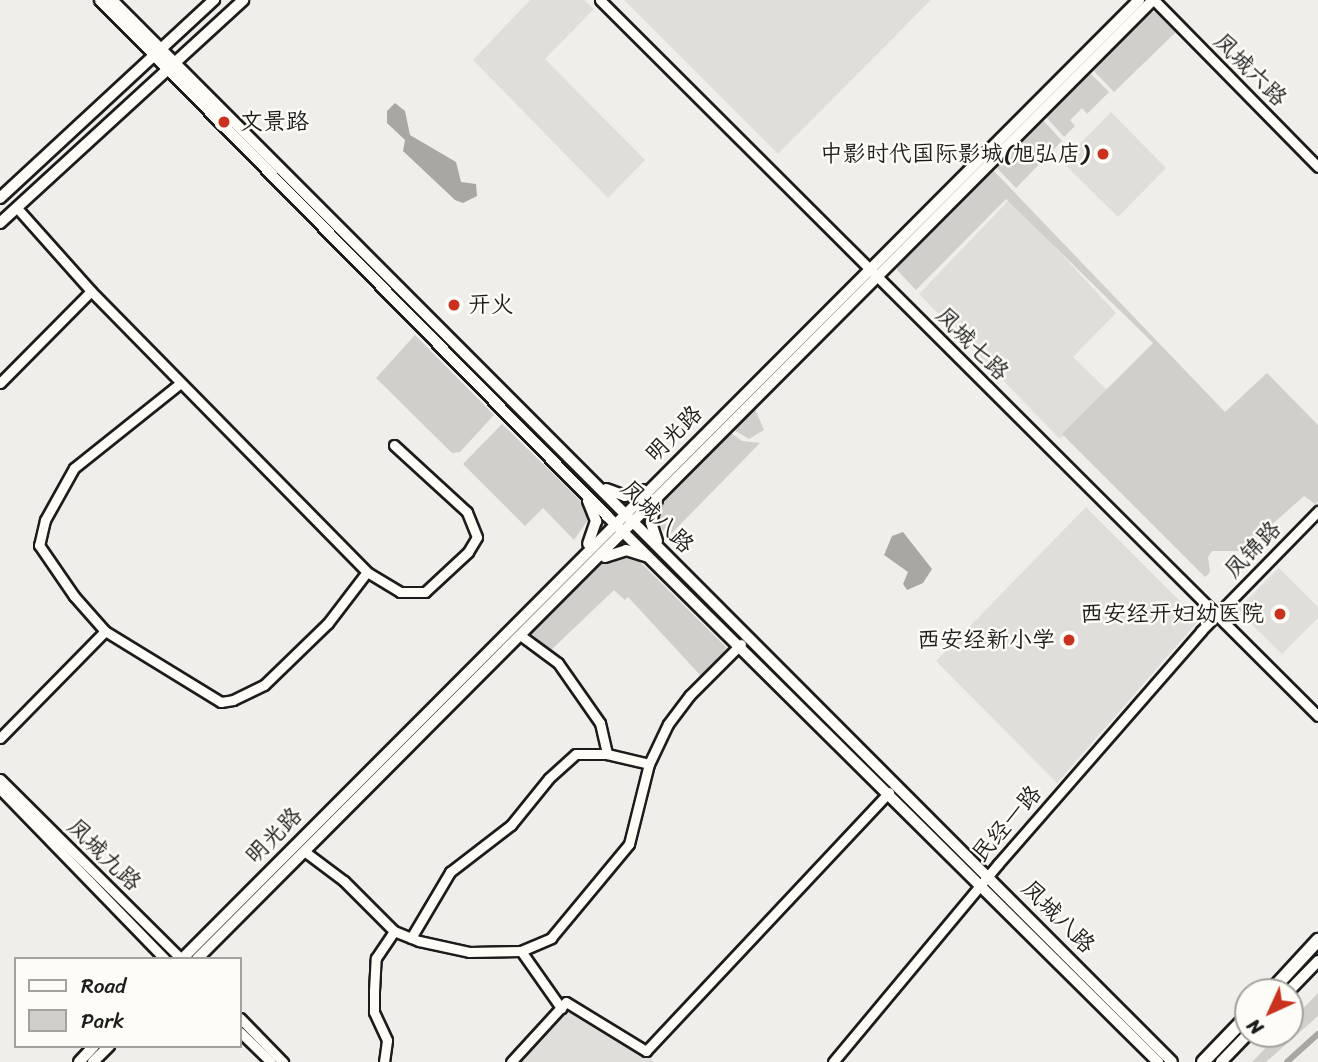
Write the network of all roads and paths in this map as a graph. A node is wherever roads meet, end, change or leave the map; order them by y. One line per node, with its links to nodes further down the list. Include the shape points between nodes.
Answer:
1 (100, 0): 8 (main road, 凤城八路)
2 (112, 0): 8 (main road, 凤城八路)
3 (214, 0): 8 (main road)
4 (243, 0): 9 (main road)
5 (600, 0): 14 (street, 凤城七路)
6 (1139, 0): 14 (main road, 明光路)
7 (1153, 0): 10 (street, 凤城六路); 14 (main road, 明光路)
8 (160, 54): 9 (main road, 凤城八路); 11 (main road)
9 (173, 68): 12 (main road); 19 (main road, 凤城八路); 20 (main road, 凤城八路)
10 (1318, 167)
11 (0, 198)
12 (17, 208): 13 (main road); 15 (street)
13 (0, 223)
14 (874, 273): 21 (main road, 明光路); 29 (street, 凤城七路)
15 (91, 292): 16 (street); 17 (street)
16 (0, 383)
17 (178, 385): 28 (street); 30 (street, via 74,468 45,520 39,545)
18 (394, 445): 28 (street, via 467,512 477,537 468,552 425,592 400,592)
19 (587, 476): 21 (main road, via 625,496); 23 (main road, 凤城八路)
20 (578, 486): 24 (main road, 凤城八路); 25 (main road, via 596,521)
21 (659, 487): 23 (main road, 明光路); 26 (main road, via 651,522)
22 (1318, 511): 29 (street, 凤锦路)
23 (629, 517): 24 (main road, 明光路); 26 (main road, 凤城八路)
24 (619, 527): 25 (main road, 明光路); 26 (main road, 凤城八路); 27 (main road, 明光路)
25 (581, 556): 50 (main road, 明光路)
26 (662, 559): 27 (main road, via 626,550); 32 (main road, 凤城八路); 41 (main road, 凤城八路)
27 (591, 565): 31 (main road, 明光路)
28 (367, 572): 30 (street, via 328,623 264,685 233,700 221,702)
29 (1216, 616): 33 (street, 凤城七路); 41 (street, 民经一路)
30 (105, 631): 34 (street)
31 (520, 635): 35 (street, via 558,663 600,723); 40 (main road, 明光路)
32 (741, 644): 36 (street, via 690,695 668,724); 39 (main road, 凤城八路)
33 (1318, 715)
34 (0, 738)
35 (607, 754): 36 (street); 44 (street, via 576,754 549,778 511,825 450,872)
36 (649, 764): 46 (street, via 629,844 551,938)
37 (0, 779): 49 (street, 凤城九路)
38 (0, 789): 48 (street, 凤城九路)
39 (889, 792): 41 (main road, 凤城八路); 57 (street, via 646,1051 575,1004 566,1002)
40 (304, 851): 42 (street, via 344,881); 51 (main road, 明光路)
41 (984, 880): 66 (main road, 凤城八路); 73 (street, 民经一路); 74 (main road, 凤城八路)
42 (394, 931): 44 (street); 71 (street, via 376,958 374,1012 387,1040)
43 (1318, 934): 53 (main road)
44 (411, 938): 46 (street, via 469,952)
45 (1318, 940): 54 (highway)
46 (521, 951): 57 (street)
47 (1318, 952): 55 (highway)
48 (163, 957)
49 (180, 957)
50 (184, 957)
51 (199, 957)
52 (1318, 961): 56 (main road)
53 (1277, 978)
54 (1283, 978)
55 (1293, 978)
56 (1302, 978)
57 (561, 1008): 72 (street)
58 (242, 1020): 70 (street)
59 (1234, 1025): 75 (main road)
60 (1234, 1029): 75 (highway)
61 (242, 1034): 69 (street)
62 (1234, 1040): 76 (highway)
63 (92, 1048): 67 (main road)
64 (107, 1048): 68 (main road)
65 (1234, 1048): 77 (main road)
66 (1155, 1060)
67 (79, 1062)
68 (93, 1062)
69 (271, 1062)
70 (283, 1062)
71 (384, 1062)
72 (511, 1062)
73 (833, 1062)
74 (1172, 1062)
75 (1201, 1062)
76 (1213, 1062)
77 (1221, 1062)

